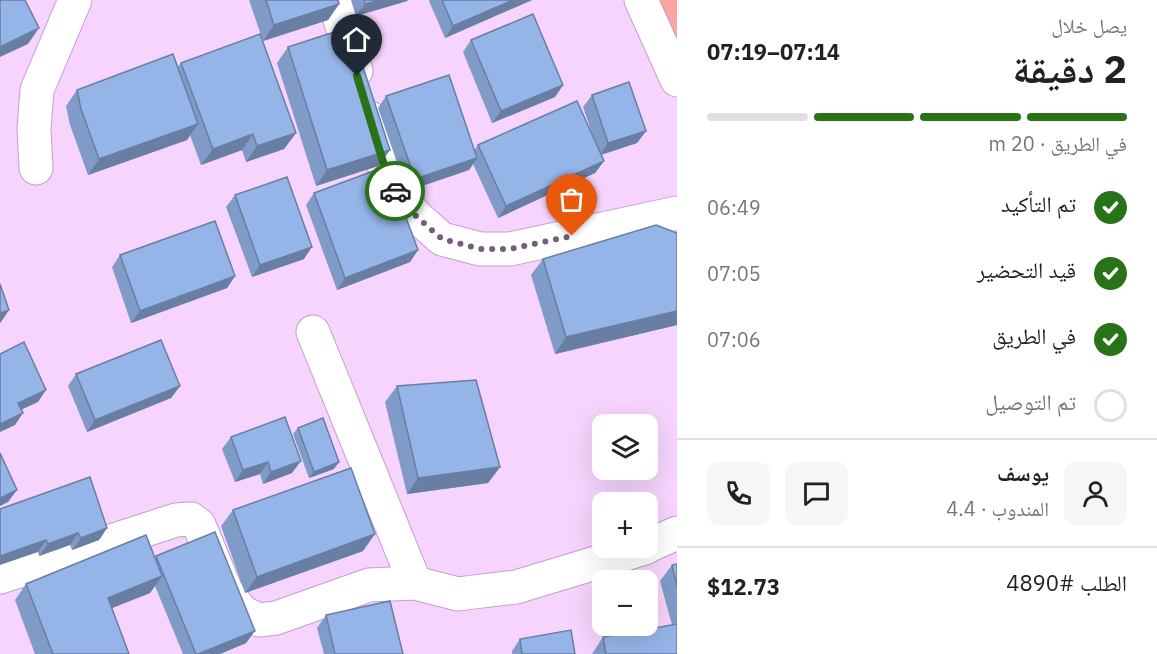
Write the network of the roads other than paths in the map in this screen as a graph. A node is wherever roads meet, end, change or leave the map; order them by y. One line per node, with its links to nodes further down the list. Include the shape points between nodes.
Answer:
1 (75, 0): 5 (street, via 37,90)
2 (334, 0): 6 (street, via 390,185 442,239 480,249 510,249)
3 (641, 0): 4 (street)
4 (677, 80)
5 (36, 168)
6 (677, 213)
7 (313, 332): 12 (street)
8 (677, 533): 9 (street)
9 (658, 542)
10 (610, 558): 12 (street, via 516,587 458,594)
11 (0, 577): 12 (street, via 142,530 191,519 200,525 226,591 242,612 259,620 276,618 369,585)
12 (415, 583)

